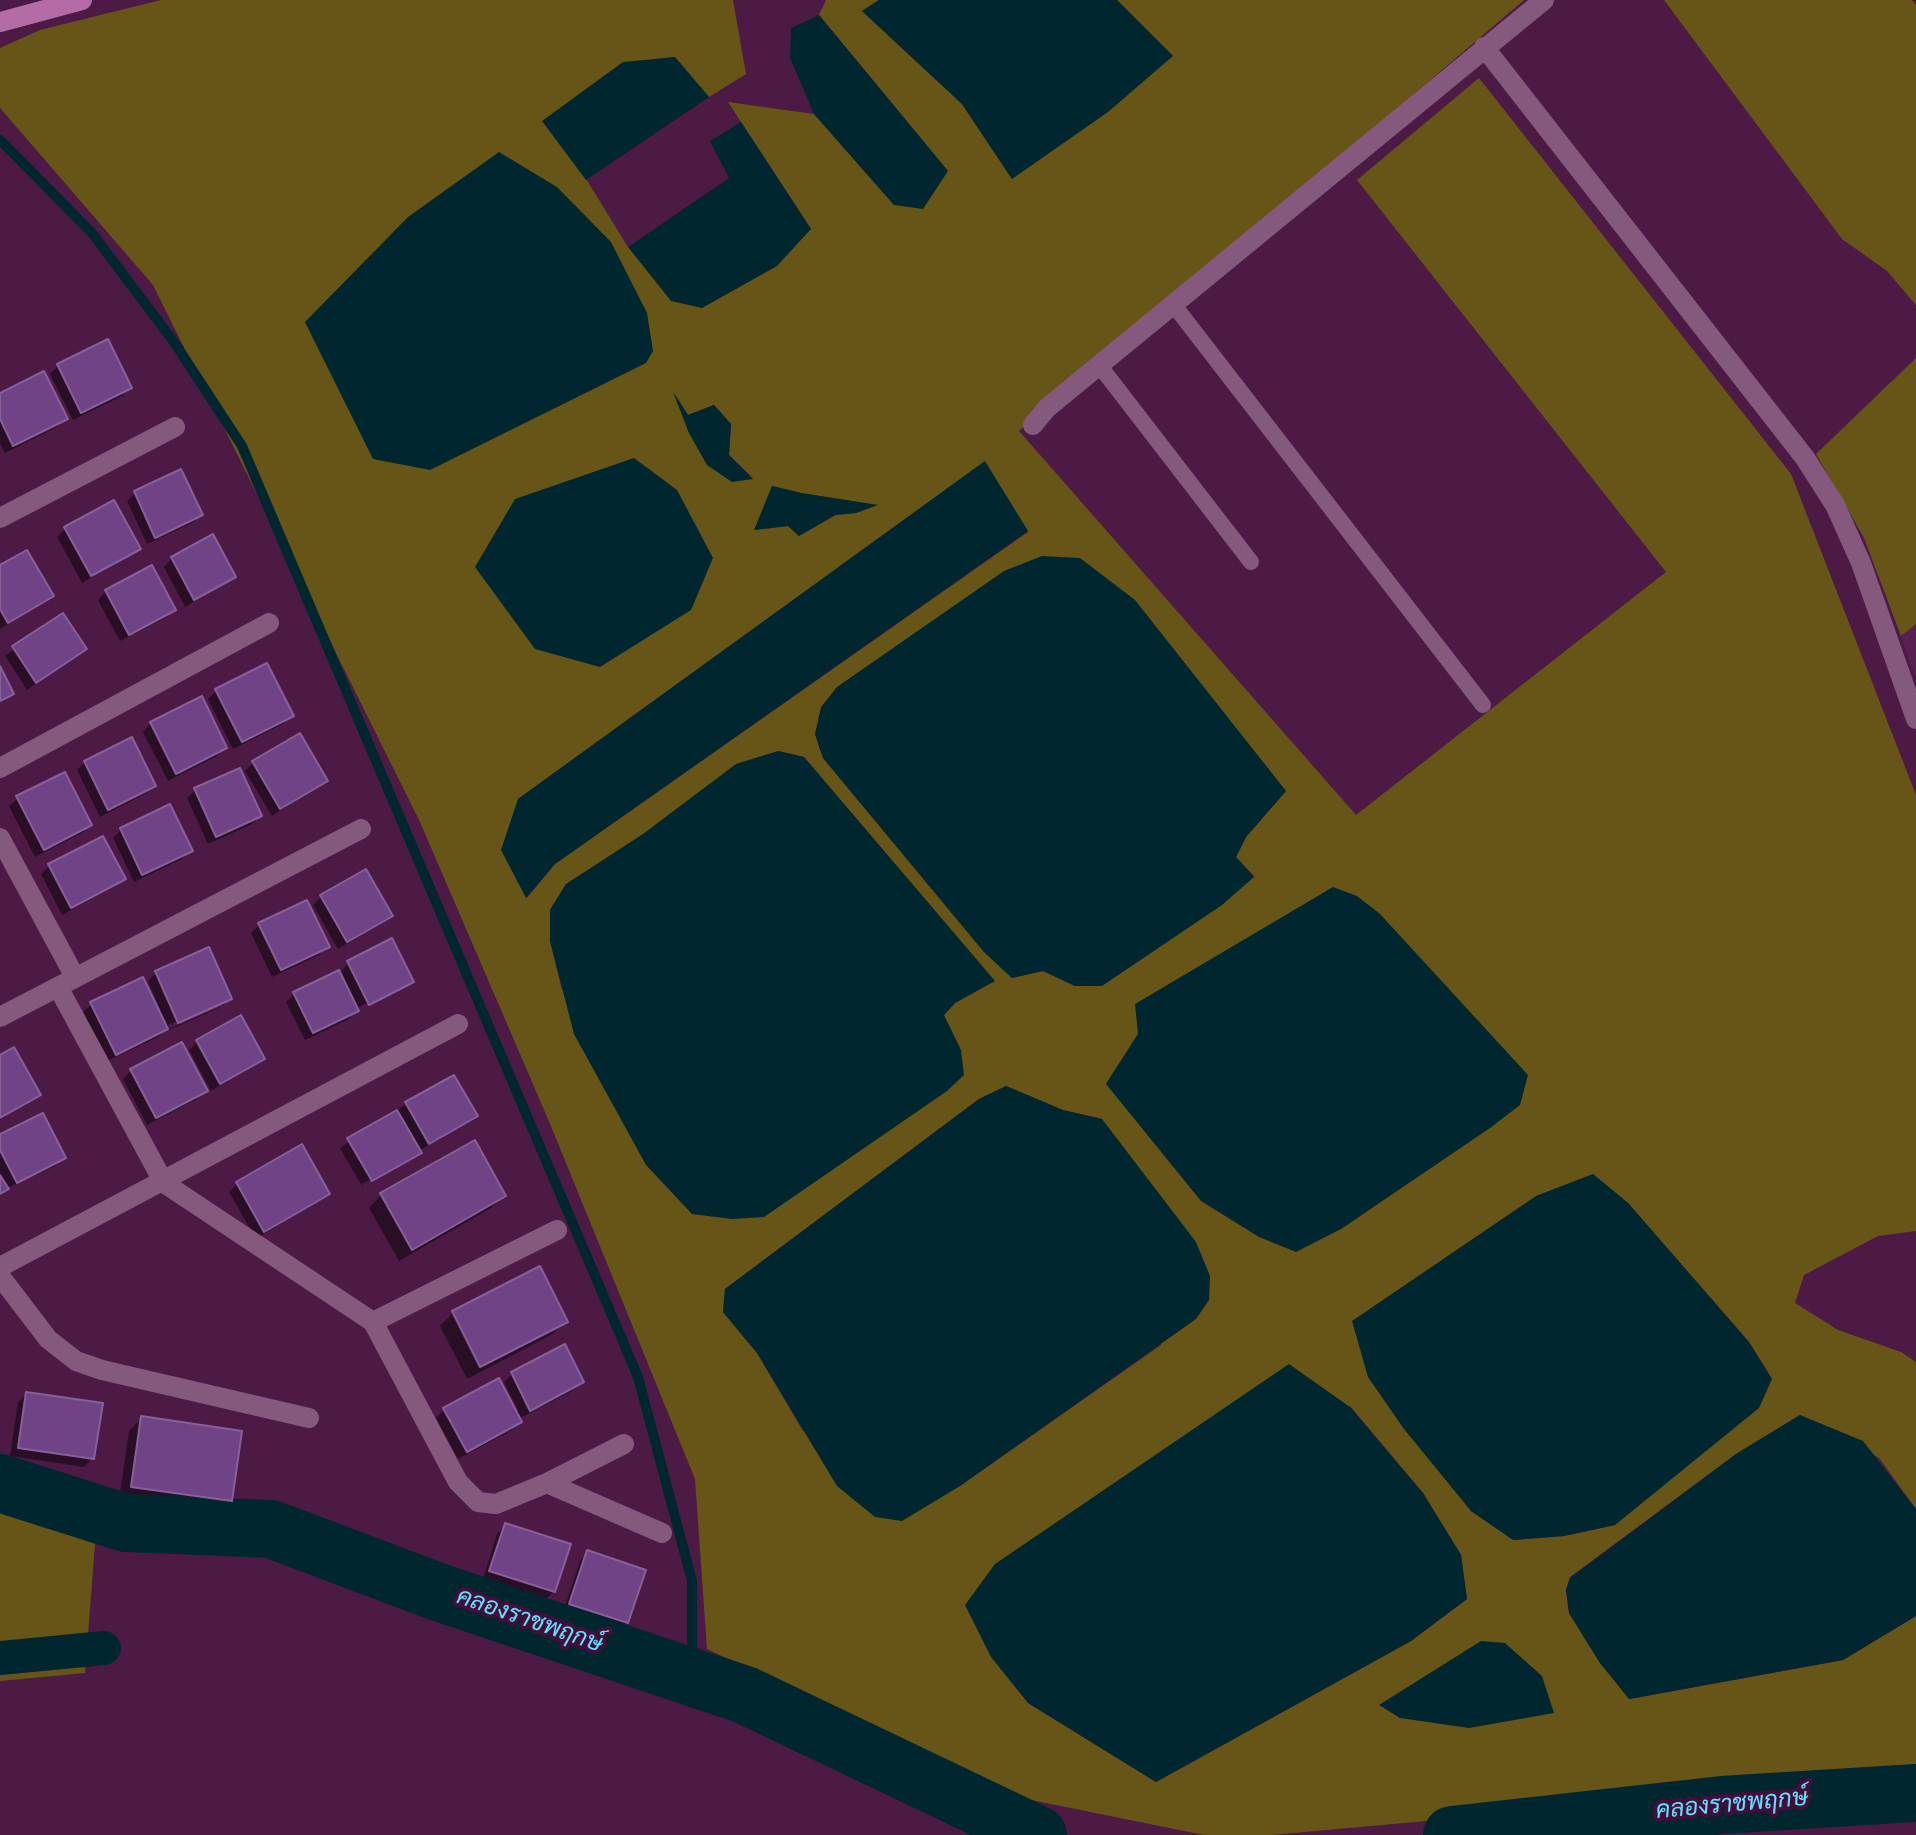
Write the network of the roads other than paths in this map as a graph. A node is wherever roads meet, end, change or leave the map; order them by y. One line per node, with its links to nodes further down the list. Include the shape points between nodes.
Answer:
1 (82, 0): 3 (main road)
2 (1544, 0): 4 (street)
3 (0, 22)
4 (1484, 47): 5 (street); 13 (street, via 1805,458 1835,505 1861,563)
5 (1173, 304): 6 (street); 12 (lane)
6 (1099, 365): 7 (street); 10 (lane)
7 (1033, 425)
8 (175, 427): 9 (street)
9 (0, 518)
10 (1251, 562)
11 (269, 623): 14 (street)
12 (1483, 705)
13 (1916, 719)
14 (0, 768)
15 (361, 829): 17 (street)
16 (0, 838): 17 (street)
17 (66, 982): 18 (street); 20 (street)
18 (0, 1017)
19 (458, 1024): 20 (street)
20 (164, 1183): 22 (street); 24 (street)
21 (557, 1230): 24 (street)
22 (0, 1267)
23 (0, 1276): 25 (street, via 48,1339 76,1361)
24 (373, 1322): 27 (street, via 458,1482 478,1502 496,1504)
25 (309, 1418)
26 (624, 1444): 27 (street)
27 (547, 1483): 28 (street)
28 (662, 1533)

